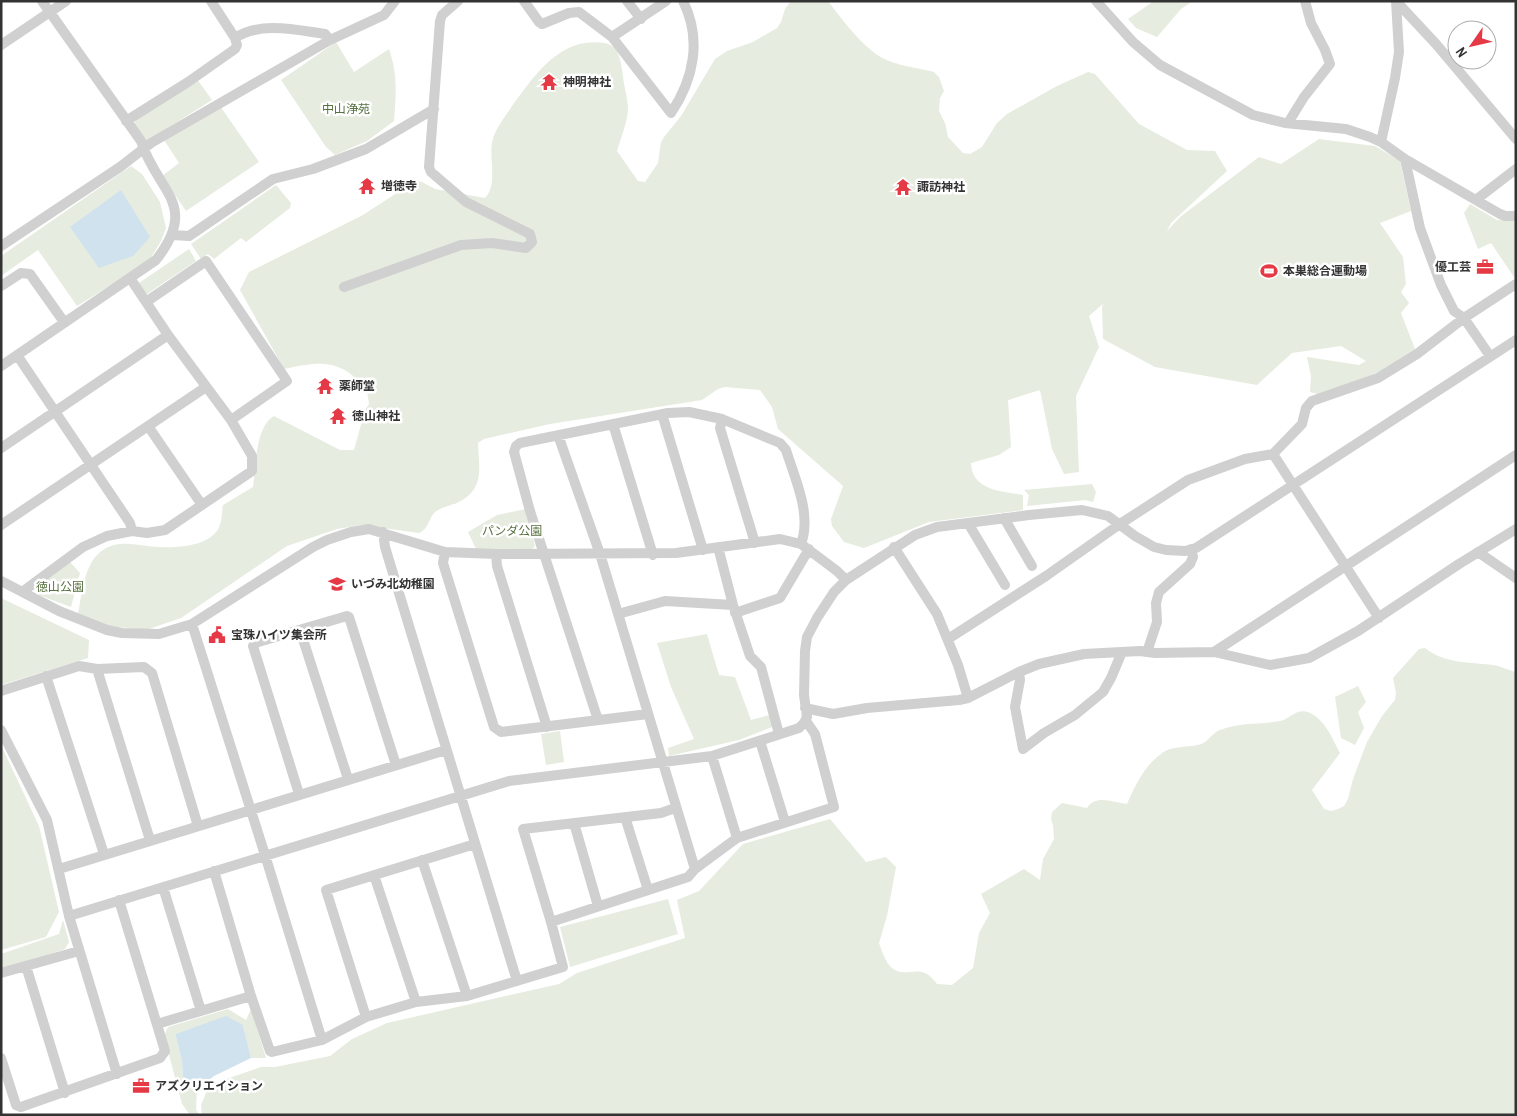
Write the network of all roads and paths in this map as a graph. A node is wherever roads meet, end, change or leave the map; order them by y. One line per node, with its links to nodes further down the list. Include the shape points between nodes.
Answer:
1 (42, 1): 13 (street)
2 (66, 1): 13 (street)
3 (211, 1): 16 (street)
4 (395, 1): 17 (street, via 384,15)
5 (458, 1): 19 (street, via 442,15 440,21)
6 (524, 1): 15 (street, via 542,24 569,12 579,12)
7 (627, 1): 14 (street)
8 (666, 1): 14 (street)
9 (683, 1): 15 (street, via 690,16 693,63 683,95 672,113)
10 (1096, 1): 21 (street, via 1133,42 1160,65 1253,115)
11 (1305, 1): 21 (street, via 1311,23 1330,64)
12 (1396, 1): 22 (street); 23 (street, via 1399,52)
13 (50, 12): 18 (street); 20 (street)
14 (641, 19): 15 (street)
15 (612, 37)
16 (235, 38): 17 (street, via 251,30 272,28 325,34); 20 (street, via 235,49)
17 (330, 40): 24 (street, via 186,122)
18 (1, 45)
19 (434, 109): 29 (street, via 366,149 313,169 273,179 189,236); 34 (street, via 429,167 434,176 466,202 530,234 532,242 526,248 461,245)
20 (126, 121): 24 (street)
21 (1288, 123): 23 (street, via 1346,129)
22 (1516, 139)
23 (1381, 142): 25 (street)
24 (144, 150): 29 (street, via 173,205 176,215); 30 (street)
25 (1405, 159): 27 (street); 36 (street, via 1420,228 1433,266 1454,311)
26 (1516, 169): 27 (street)
27 (1477, 199): 28 (street, via 1500,214)
28 (1516, 216)
29 (173, 235): 31 (street, via 156,260)
30 (1, 246)
31 (130, 278): 35 (street); 37 (street)
32 (1516, 284): 36 (street)
33 (1, 286): 37 (street, via 21,273 30,274)
34 (344, 287)
35 (146, 302): 38 (street); 47 (street, via 206,261 287,381)
36 (1464, 318): 41 (street); 52 (street, via 1417,354 1378,378 1312,401 1306,408 1302,424)
37 (64, 322): 40 (street)
38 (168, 334): 43 (street); 44 (street)
39 (1516, 340): 41 (street)
40 (17, 355): 42 (street); 44 (street)
41 (1490, 356): 55 (street)
42 (1, 366)
43 (206, 387): 47 (street); 49 (street)
44 (54, 412): 51 (street); 54 (street)
45 (662, 414): 46 (street, via 690,412); 48 (street); 69 (street)
46 (722, 419): 64 (street, via 720,428); 65 (street, via 780,443 786,450 804,510)
47 (231, 420): 56 (street, via 252,456 252,471)
48 (613, 424): 50 (street); 75 (street)
49 (148, 426): 54 (street); 56 (street)
50 (558, 435): 73 (street, via 520,443 514,452); 74 (street)
51 (1, 448)
52 (1273, 454): 55 (street); 59 (street, via 1244,459 1188,480)
53 (1516, 455): 76 (street)
54 (90, 466): 60 (street); 62 (street, via 130,523)
55 (1293, 486): 68 (street); 76 (street)
56 (202, 506): 62 (street, via 165,530)
57 (1004, 518): 58 (street); 59 (street, via 1082,510 1108,516); 77 (street)
58 (968, 523): 67 (street, via 937,527); 81 (street)
59 (1120, 524): 68 (street, via 1154,547); 88 (street)
60 (1, 525)
61 (1516, 529): 71 (street)
62 (132, 531): 82 (street, via 107,536 83,547)
63 (382, 532): 70 (street); 86 (street, via 369,529 351,532 320,543); 105 (street)
64 (755, 542): 65 (street, via 780,539); 66 (street)
65 (805, 546): 79 (street); 83 (street, via 780,598)
66 (718, 547): 69 (street); 83 (street)
67 (894, 547): 79 (street); 88 (street, via 937,614)
68 (1191, 549): 90 (street, via 1193,557 1190,564 1159,592 1157,622)
69 (703, 550): 75 (street)
70 (445, 552): 72 (street); 101 (street, via 443,563 494,727 501,732)
71 (1478, 552): 78 (street); 85 (street)
72 (496, 554): 73 (street); 101 (street)
73 (545, 554): 74 (street); 99 (street)
74 (600, 554): 75 (street); 84 (street)
75 (653, 555)
76 (1346, 565): 85 (street); 91 (street)
77 (1032, 566)
78 (1516, 578)
79 (846, 580): 97 (street, via 834,592 807,637)
80 (1, 581): 82 (street)
81 (1005, 585)
82 (22, 592): 86 (street, via 58,611 122,633 159,634)
83 (734, 609): 84 (street, via 665,601); 103 (street, via 750,656 761,666)
84 (618, 614): 98 (street)
85 (1379, 618): 91 (street, via 1309,658 1270,665)
86 (192, 624): 113 (street)
87 (300, 630): 108 (street, via 350,617); 109 (street); 110 (street, via 253,646)
88 (948, 638): 96 (street)
89 (1122, 652): 90 (street); 93 (street, via 1069,656); 93 (street, via 1103,692 1024,749 1015,707)
90 (1147, 652): 91 (street)
91 (1214, 652)
92 (96, 669): 94 (street, via 80,666); 117 (street, via 144,667 152,673); 119 (street)
93 (1019, 672): 96 (street)
94 (46, 676): 95 (street); 121 (street)
95 (1, 691)
96 (968, 698): 97 (street, via 833,714)
97 (805, 708): 100 (street)
98 (648, 714): 99 (street); 107 (street)
99 (598, 720): 101 (street)
100 (806, 721): 103 (street, via 798,728); 115 (street, via 815,734 834,807)
101 (547, 727)
102 (1, 730): 124 (street, via 47,820)
103 (779, 734): 104 (street)
104 (760, 741): 106 (street); 115 (street)
105 (446, 750): 108 (street); 111 (street)
106 (712, 756): 107 (street); 118 (street)
107 (663, 762): 111 (street, via 509,781); 112 (street)
108 (396, 765): 109 (street)
109 (348, 779): 110 (street)
110 (299, 794): 113 (street)
111 (460, 795): 120 (street); 122 (street)
112 (676, 808): 114 (street); 125 (street)
113 (251, 810): 117 (street); 122 (street)
114 (625, 817): 116 (street); 129 (street)
115 (785, 822): 118 (street)
116 (574, 823): 131 (street); 133 (street, via 523,829)
117 (198, 826): 119 (street)
118 (737, 838): 125 (street)
119 (150, 840): 121 (street)
120 (475, 844): 123 (street); 137 (street)
121 (104, 854): 124 (street)
122 (266, 855): 126 (street); 144 (street)
123 (422, 860): 127 (street); 139 (street)
124 (59, 869): 132 (street)
125 (695, 869): 129 (street, via 688,877)
126 (214, 871): 128 (street); 138 (street)
127 (374, 875): 140 (street); 142 (street, via 326,890)
128 (162, 887): 130 (street); 141 (street)
129 (648, 890): 131 (street)
130 (119, 900): 132 (street); 143 (street)
131 (598, 906): 133 (street)
132 (69, 916): 134 (street)
133 (551, 922): 137 (street, via 563,967)
134 (79, 950): 135 (street); 146 (street)
135 (26, 966): 136 (street); 147 (street)
136 (1, 973)
137 (516, 981): 139 (street)
138 (251, 996): 141 (street); 144 (street, via 270,1051)
139 (467, 996): 140 (street)
140 (416, 1002): 142 (street)
141 (201, 1011): 143 (street)
142 (366, 1017): 144 (street)
143 (157, 1024): 146 (street, via 165,1051 160,1058)
144 (322, 1040)
145 (1, 1058): 147 (street, via 16,1105 21,1107)
146 (117, 1074): 147 (street)
147 (65, 1093)

